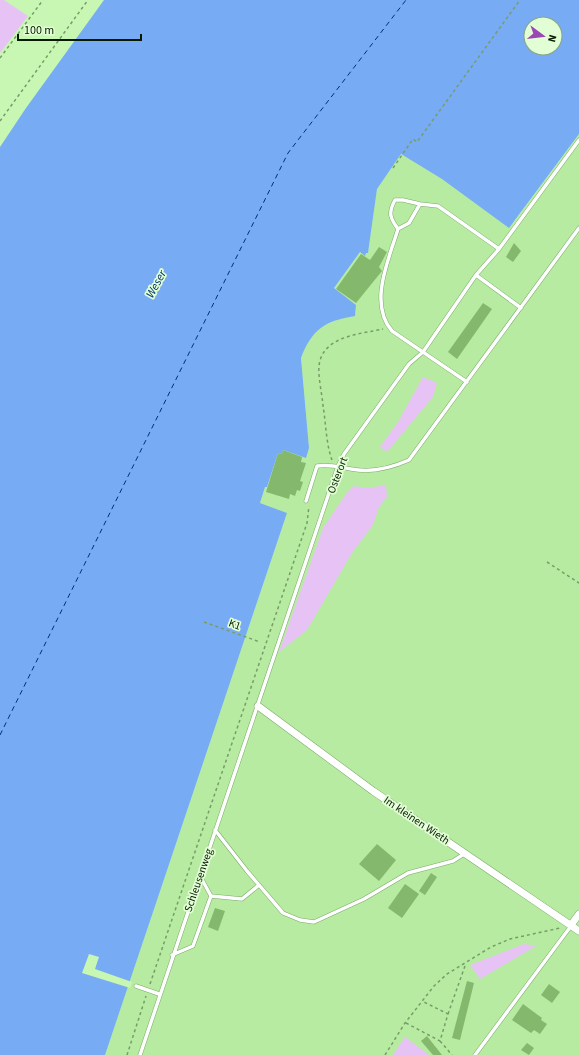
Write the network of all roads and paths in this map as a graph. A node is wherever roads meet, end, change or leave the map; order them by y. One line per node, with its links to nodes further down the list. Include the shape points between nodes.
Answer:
1 (43, 0): 4 (path)
2 (88, 0): 5 (path)
3 (520, 0): 7 (path, via 417,142 414,139)
4 (0, 58)
5 (0, 121)
6 (579, 140): 11 (lane, Osterort)
7 (393, 168)
8 (420, 204): 10 (lane, via 409,223); 10 (lane, via 395,200 390,210 390,218); 11 (lane, via 438,206)
9 (579, 228): 13 (lane)
10 (398, 229): 14 (lane, via 382,284 382,304)
11 (499, 249): 12 (lane, Osterort)
12 (476, 275): 13 (lane); 15 (lane, Osterort)
13 (522, 308): 16 (lane)
14 (389, 328): 15 (lane); 17 (path, via 349,336 334,342 321,356 319,367 329,448 332,460)
15 (423, 352): 16 (lane); 17 (lane, Osterort, via 409,364)
16 (467, 382): 17 (lane, via 409,460 388,469 352,470)
17 (338, 466): 18 (lane, via 317,466); 23 (lane, Osterort)
18 (306, 501): 35 (path, via 309,507 307,523)
19 (547, 562): 20 (path)
20 (579, 583)
21 (204, 622): 22 (path, K1)
22 (260, 642)
23 (258, 706): 24 (lane, Schleusenweg); 25 (street, Im kleinen Wieth, via 373,791)
24 (215, 830): 26 (lane, Schleusenweg); 27 (lane)
25 (465, 853): 27 (lane, via 453,861 408,873 364,899 314,922 283,913); 30 (street, Im kleinen Wieth)
26 (200, 876): 28 (lane); 32 (lane, Schleusenweg)
27 (259, 885): 28 (lane, via 242,899)
28 (211, 896): 32 (lane, via 193,946)
29 (579, 914): 30 (street)
30 (571, 925): 31 (street, Im kleinen Wieth); 33 (path, via 510,939 491,947); 45 (lane)
31 (579, 931)
32 (172, 955): 36 (lane, Schleusenweg)
33 (466, 963): 37 (path, via 447,974); 38 (path)
34 (136, 986): 35 (lane)
35 (148, 990): 36 (lane); 41 (path)
36 (159, 994): 42 (lane, Schleusenweg)
37 (422, 1001): 38 (path); 39 (path)
38 (448, 1014): 40 (path)
39 (405, 1023): 40 (path); 43 (path)
40 (440, 1041): 44 (path)
41 (127, 1055)
42 (140, 1055)
43 (386, 1055)
44 (452, 1055)
45 (475, 1055)

